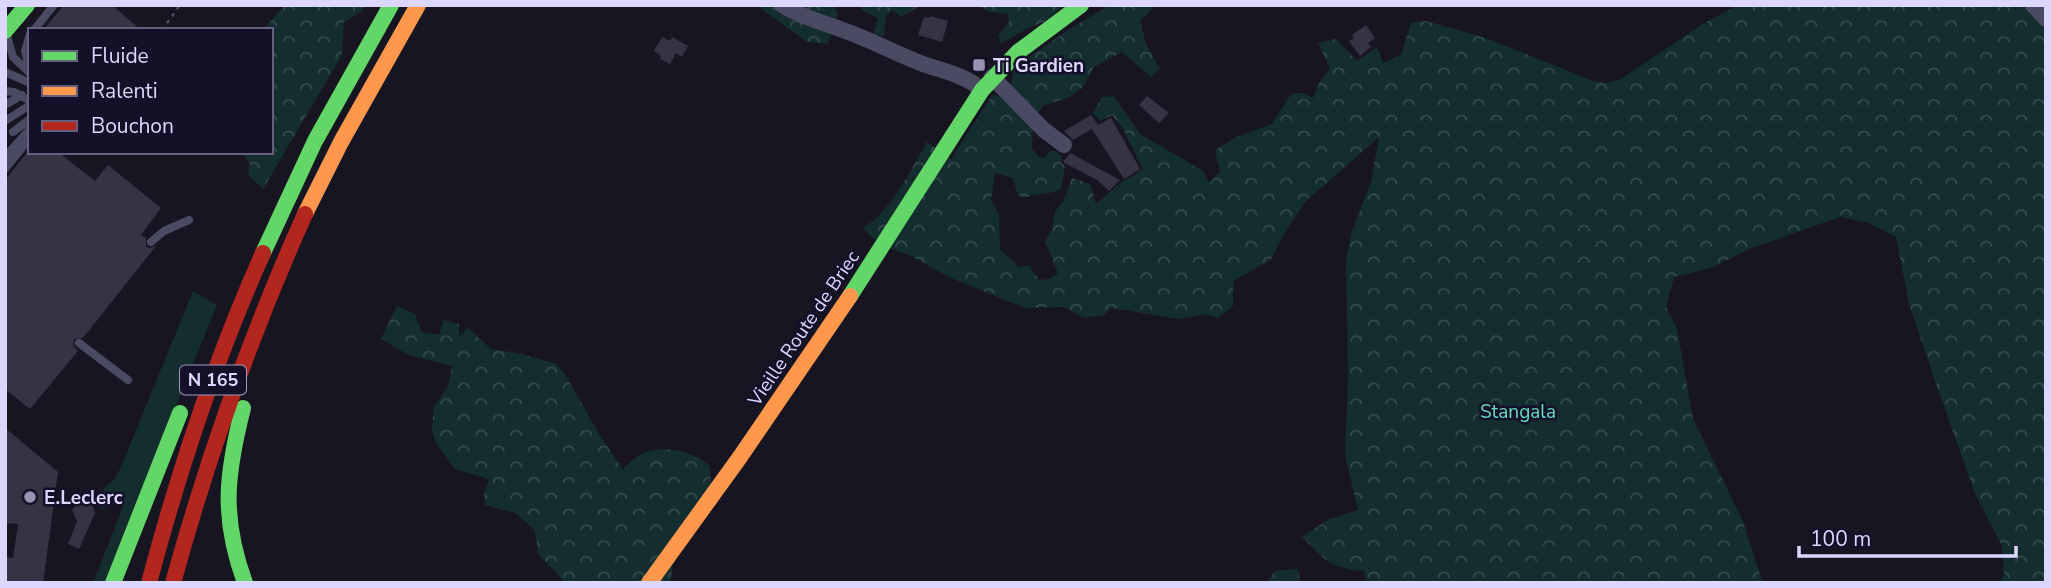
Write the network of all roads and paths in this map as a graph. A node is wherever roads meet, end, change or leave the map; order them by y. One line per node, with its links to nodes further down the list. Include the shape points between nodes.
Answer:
1 (19, 5): 11 (main road)
2 (27, 5): 14 (main road)
3 (54, 5): 12 (lane)
4 (180, 5): 13 (path)
5 (391, 5): 35 (main road, N 165)
6 (418, 5): 38 (main road, N 165, via 345,132)
7 (782, 5): 21 (street)
8 (1081, 5): 19 (main road, Vieille Route de Briec)
9 (2033, 5): 10 (street)
10 (2046, 19)
11 (5, 22)
12 (36, 28)
13 (163, 28)
14 (6, 31): 17 (lane, via 13,57)
15 (28, 41): 16 (lane)
16 (28, 64)
17 (28, 70)
18 (5, 72): 20 (lane)
19 (992, 77): 21 (main road, Vieille Route de Briec); 32 (street)
20 (28, 82)
21 (982, 90): 47 (main road, Vieille Route de Briec, via 871,266)
22 (5, 91): 23 (lane)
23 (22, 95): 24 (lane); 26 (lane)
24 (28, 101)
25 (28, 104): 27 (lane)
26 (5, 105)
27 (5, 121)
28 (28, 121): 30 (lane)
29 (28, 130): 33 (lane)
30 (13, 132)
31 (28, 140): 34 (lane)
32 (1064, 145)
33 (5, 157)
34 (5, 169)
35 (294, 184): 40 (main road); 44 (main road, N 165, via 204,402)
36 (189, 220): 37 (lane)
37 (151, 242)
38 (263, 311): 45 (main road, N 165, via 215,441); 46 (main road, via 238,426 228,508 231,541)
39 (79, 342): 41 (lane)
40 (200, 369)
41 (128, 380)
42 (187, 393): 43 (main road)
43 (113, 583)
44 (149, 583)
45 (173, 583)
46 (245, 583)
47 (649, 583)

